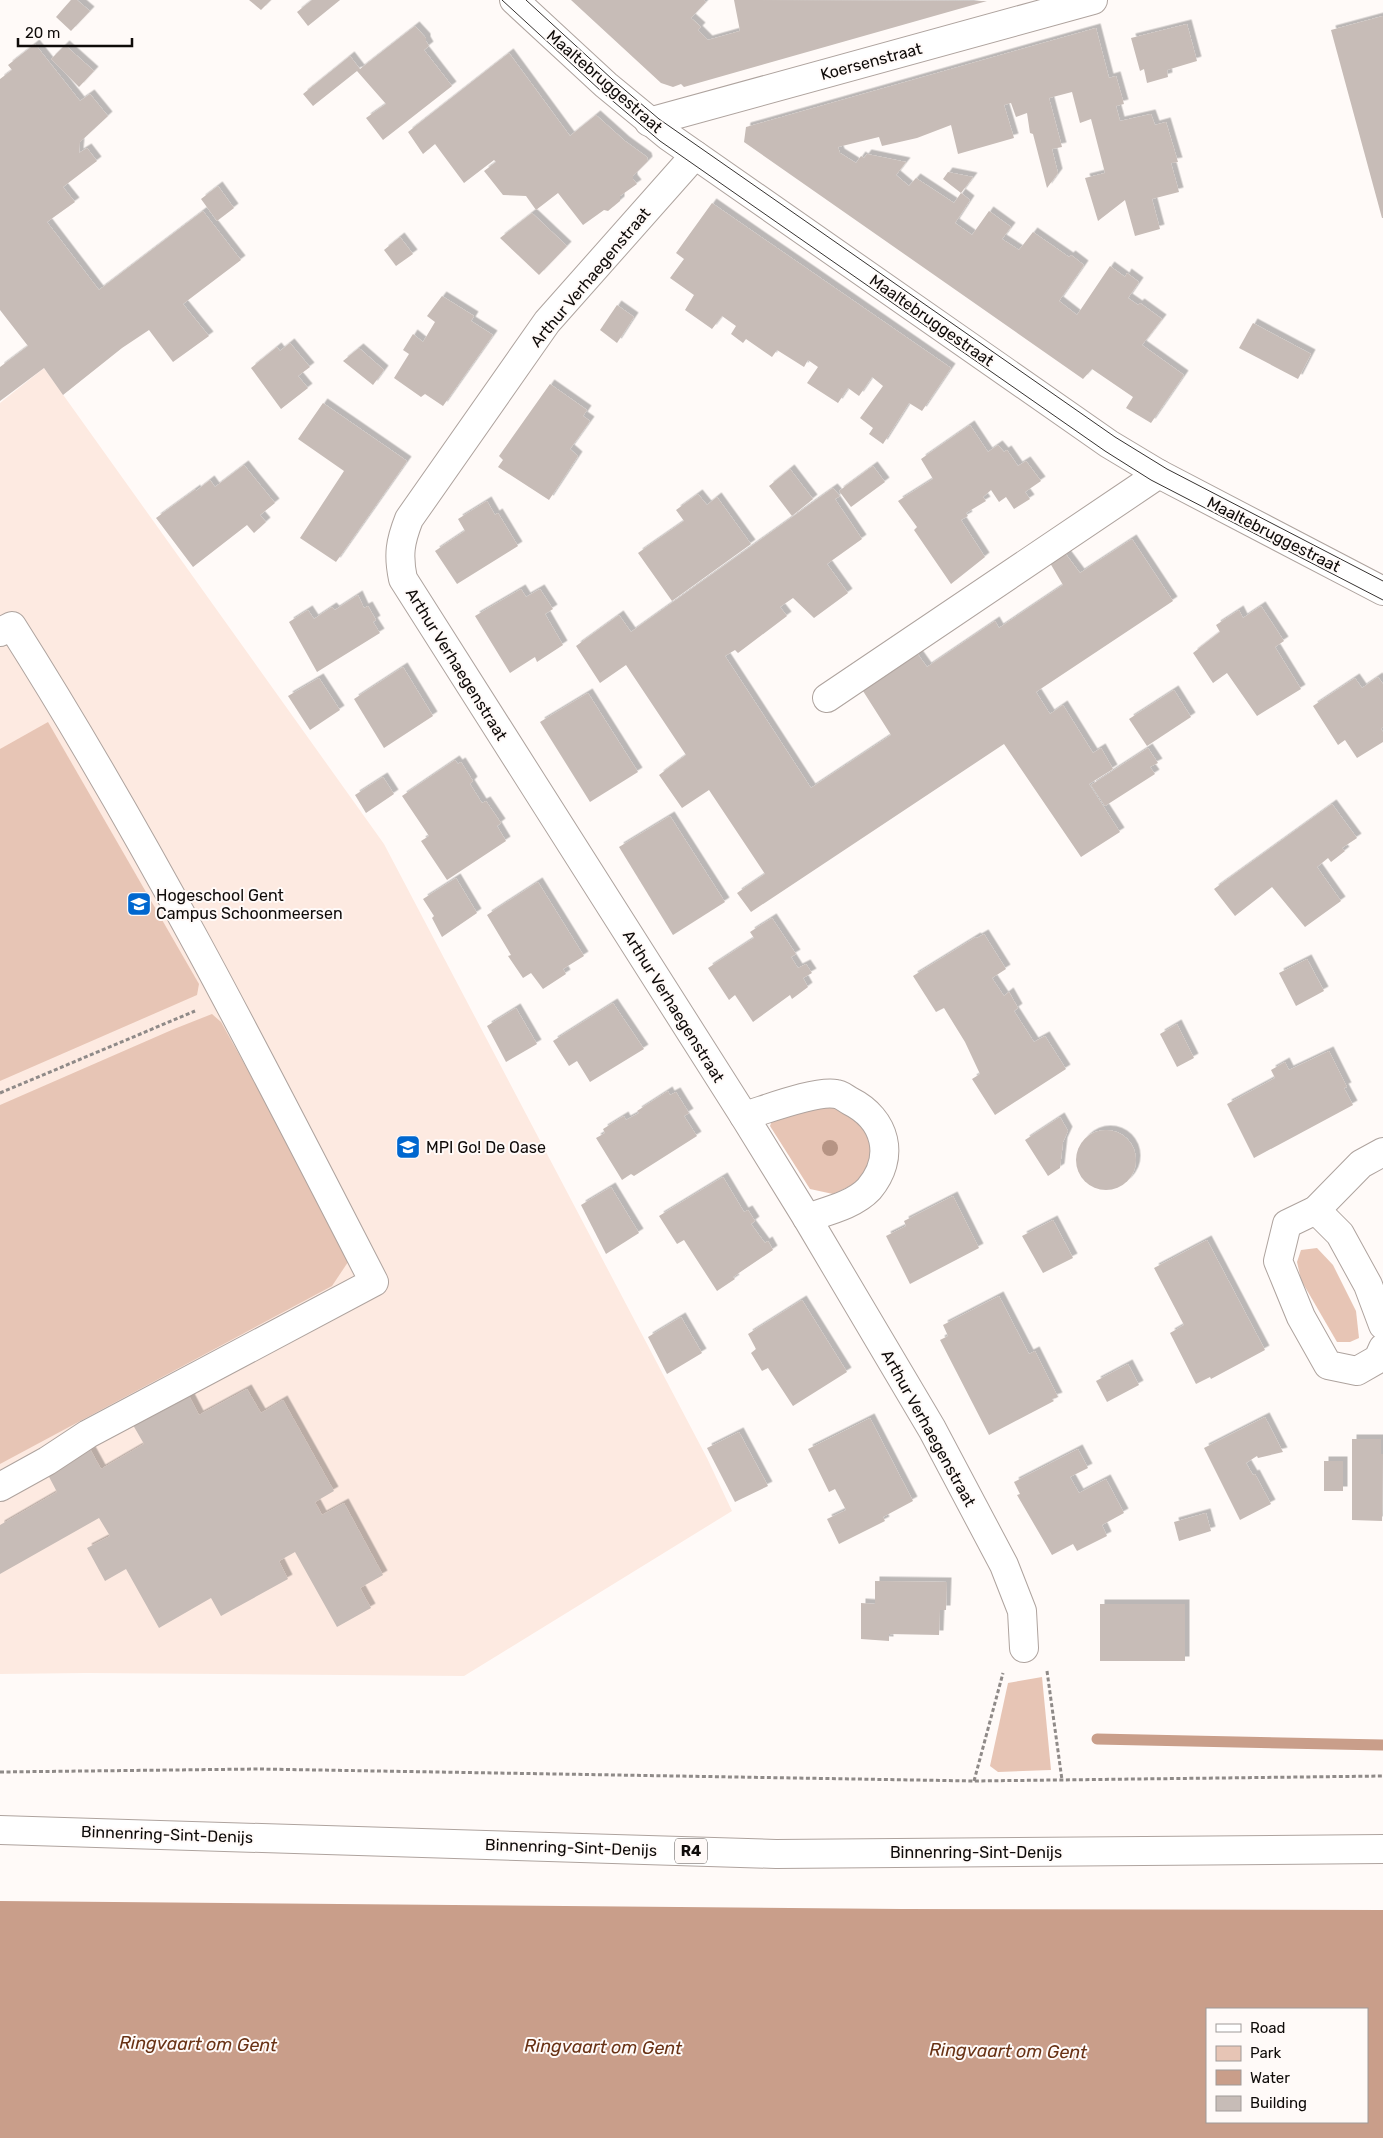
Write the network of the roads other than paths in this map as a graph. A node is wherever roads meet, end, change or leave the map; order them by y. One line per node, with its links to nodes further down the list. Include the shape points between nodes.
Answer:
1 (514, 0): 3 (main road, Maaltebruggestraat)
2 (1093, 0): 3 (main road, Koersenstraat)
3 (649, 122): 4 (main road, Maaltebruggestraat)
4 (695, 155): 5 (main road, Maaltebruggestraat, via 1110,444); 9 (main road, Arthur Verhaegenstraat, via 547,322 409,519 401,538 399,560 403,579)
5 (1159, 474): 6 (main road, Maaltebruggestraat); 8 (main road)
6 (1383, 591)
7 (0, 632): 15 (main road, via 12,626 62,704 228,998 374,1282 88,1434)
8 (827, 698)
9 (744, 1116): 12 (main road, Arthur Verhaegenstraat); 12 (main road, via 806,1096 836,1094 858,1105 874,1119 883,1136 884,1156 879,1175 868,1190 852,1202)
10 (1383, 1152): 11 (main road, via 1360,1164)
11 (1316, 1210): 13 (main road, via 1340,1234 1368,1285); 14 (main road, via 1287,1224 1278,1261 1301,1317 1328,1365 1357,1371 1378,1359)
12 (808, 1218): 16 (main road, Arthur Verhaegenstraat, via 932,1430 1004,1565 1022,1612)
13 (1383, 1325)
14 (1383, 1348)
15 (0, 1487)
16 (1024, 1648)
17 (0, 1830): 18 (main road, Binnenring-Sint-Denijs / R4, via 776,1854)
18 (1383, 1849)

